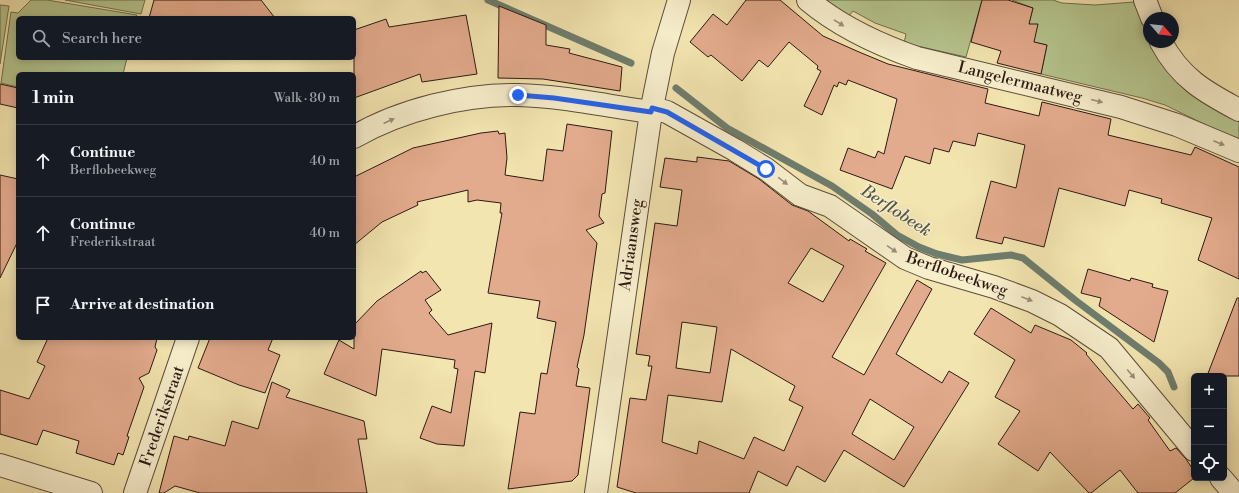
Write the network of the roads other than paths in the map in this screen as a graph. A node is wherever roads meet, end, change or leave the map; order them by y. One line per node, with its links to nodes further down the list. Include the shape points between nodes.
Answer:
1 (679, 0): 6 (street, Adriaansweg, via 663,53)
2 (808, 0): 9 (street, Langelermaatweg, one-way to 9, via 844,26 917,58 1121,107 1177,125)
3 (1145, 0): 4 (street)
4 (1150, 12)
5 (1164, 48): 7 (street, via 1170,58 1202,91)
6 (651, 110): 8 (street, one-way to 6, via 420,108 484,96 554,98); 11 (street, Berflobeekweg, one-way to 11, via 667,112 735,150 766,169 800,195 830,206 906,258 929,268 1032,301 1060,315 1109,348); 17 (street, Adriaansweg)
7 (1239, 110)
8 (356, 136)
9 (1239, 151)
10 (187, 340): 16 (street, Frederikstraat)
11 (1191, 446)
12 (0, 466): 15 (street)
13 (1223, 481): 18 (street)
14 (1239, 491): 18 (street)
15 (91, 493)
16 (135, 493)
17 (596, 493)
18 (1233, 493)

